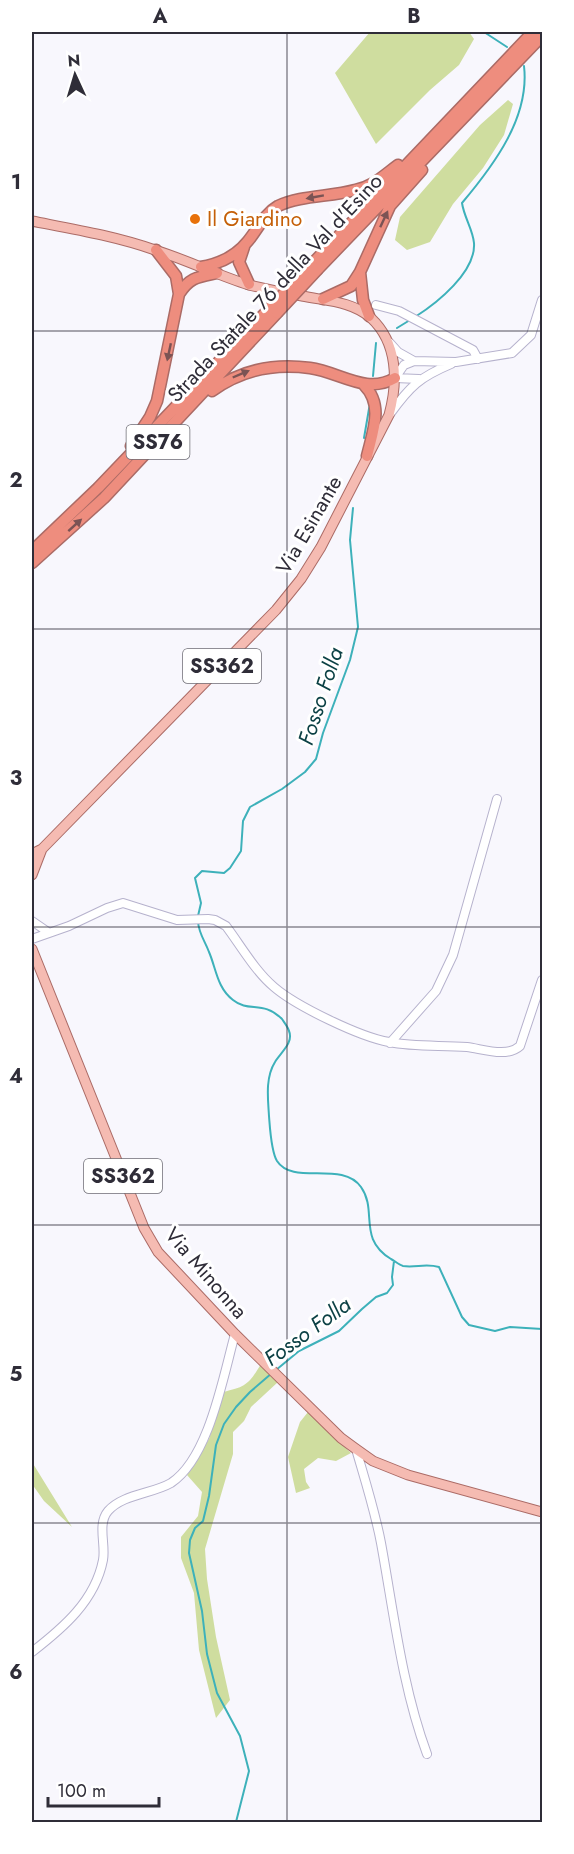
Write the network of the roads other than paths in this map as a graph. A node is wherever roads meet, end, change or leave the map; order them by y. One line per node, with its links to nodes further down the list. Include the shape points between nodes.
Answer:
1 (533, 32): 3 (highway, Strada Statale 76 della Val d'Esino / SS76)
2 (543, 36): 3 (highway, Strada Statale 76 della Val d'Esino / SS76)
3 (425, 150): 5 (highway, one-way to 5, via 371,185 278,206); 8 (highway, one-way to 3, via 390,206 424,168); 15 (highway, Strada Statale 76 della Val d'Esino / SS76, bridge)
4 (32, 221): 6 (main road, SS362)
5 (248, 241): 7 (highway, via 217,264); 10 (highway, via 239,262)
6 (156, 250): 7 (main road, SS362); 11 (highway, via 176,276)
7 (201, 267): 9 (main road, SS362)
8 (360, 272): 12 (highway, via 351,286); 16 (highway)
9 (217, 273): 10 (main road, SS362); 11 (highway, via 193,279)
10 (249, 284): 12 (main road, SS362)
11 (179, 294): 27 (highway, one-way to 27, via 162,386 150,417 114,467)
12 (323, 299): 16 (main road, SS362, via 350,305)
13 (543, 300): 18 (street, via 531,334 512,353)
14 (376, 305): 18 (street, via 406,314 473,350)
15 (273, 311): 24 (highway, Strada Statale 76 della Val d'Esino / SS76); 27 (highway, Strada Statale 76 della Val d'Esino / SS76)
16 (369, 316): 17 (main road, SS362)
17 (386, 338): 19 (street, via 398,352); 21 (main road, SS362)
18 (478, 359): 20 (street)
19 (414, 361): 20 (street); 21 (street, via 404,365)
20 (456, 362): 22 (street)
21 (395, 378): 22 (street); 23 (highway); 25 (main road, Via Esinante / SS362)
22 (419, 379): 25 (street)
23 (363, 385): 24 (highway, one-way to 23, via 250,370 280,366 310,368); 26 (highway, via 376,407)
24 (192, 405): 29 (highway, Strada Statale 76 della Val d'Esino / SS76, one-way to 24, via 104,498)
25 (389, 415): 26 (main road, Via Esinante / SS362)
26 (367, 456): 31 (main road, Via Esinante / SS362, via 321,547 276,610)
27 (51, 534): 28 (highway, Strada Statale 76 della Val d'Esino / SS76)
28 (32, 551)
29 (32, 563)
30 (497, 799): 39 (street, via 453,955 436,991)
31 (42, 849): 32 (main road, Via Esinante / SS362); 33 (main road, Via Esinante / SS362)
32 (32, 854)
33 (32, 875)
34 (32, 921): 35 (street)
35 (48, 932): 36 (street); 39 (street, via 123,903 177,920 215,920 225,926 272,986 292,1001 368,1037)
36 (32, 939)
37 (32, 949): 40 (main road, Via Minonna / SS362, via 144,1228 158,1252)
38 (543, 980): 39 (street, via 520,1046 515,1050 506,1053)
39 (390, 1043)
40 (235, 1334): 41 (main road, Via Minonna / SS362); 43 (street, via 206,1437 196,1456 170,1483 108,1511 103,1521 103,1559 93,1587 79,1610)
41 (356, 1449): 42 (main road, Via Minonna / SS362, via 373,1461 408,1475); 44 (street, via 381,1541 404,1672)
42 (543, 1512)
43 (32, 1652)
44 (427, 1754)

